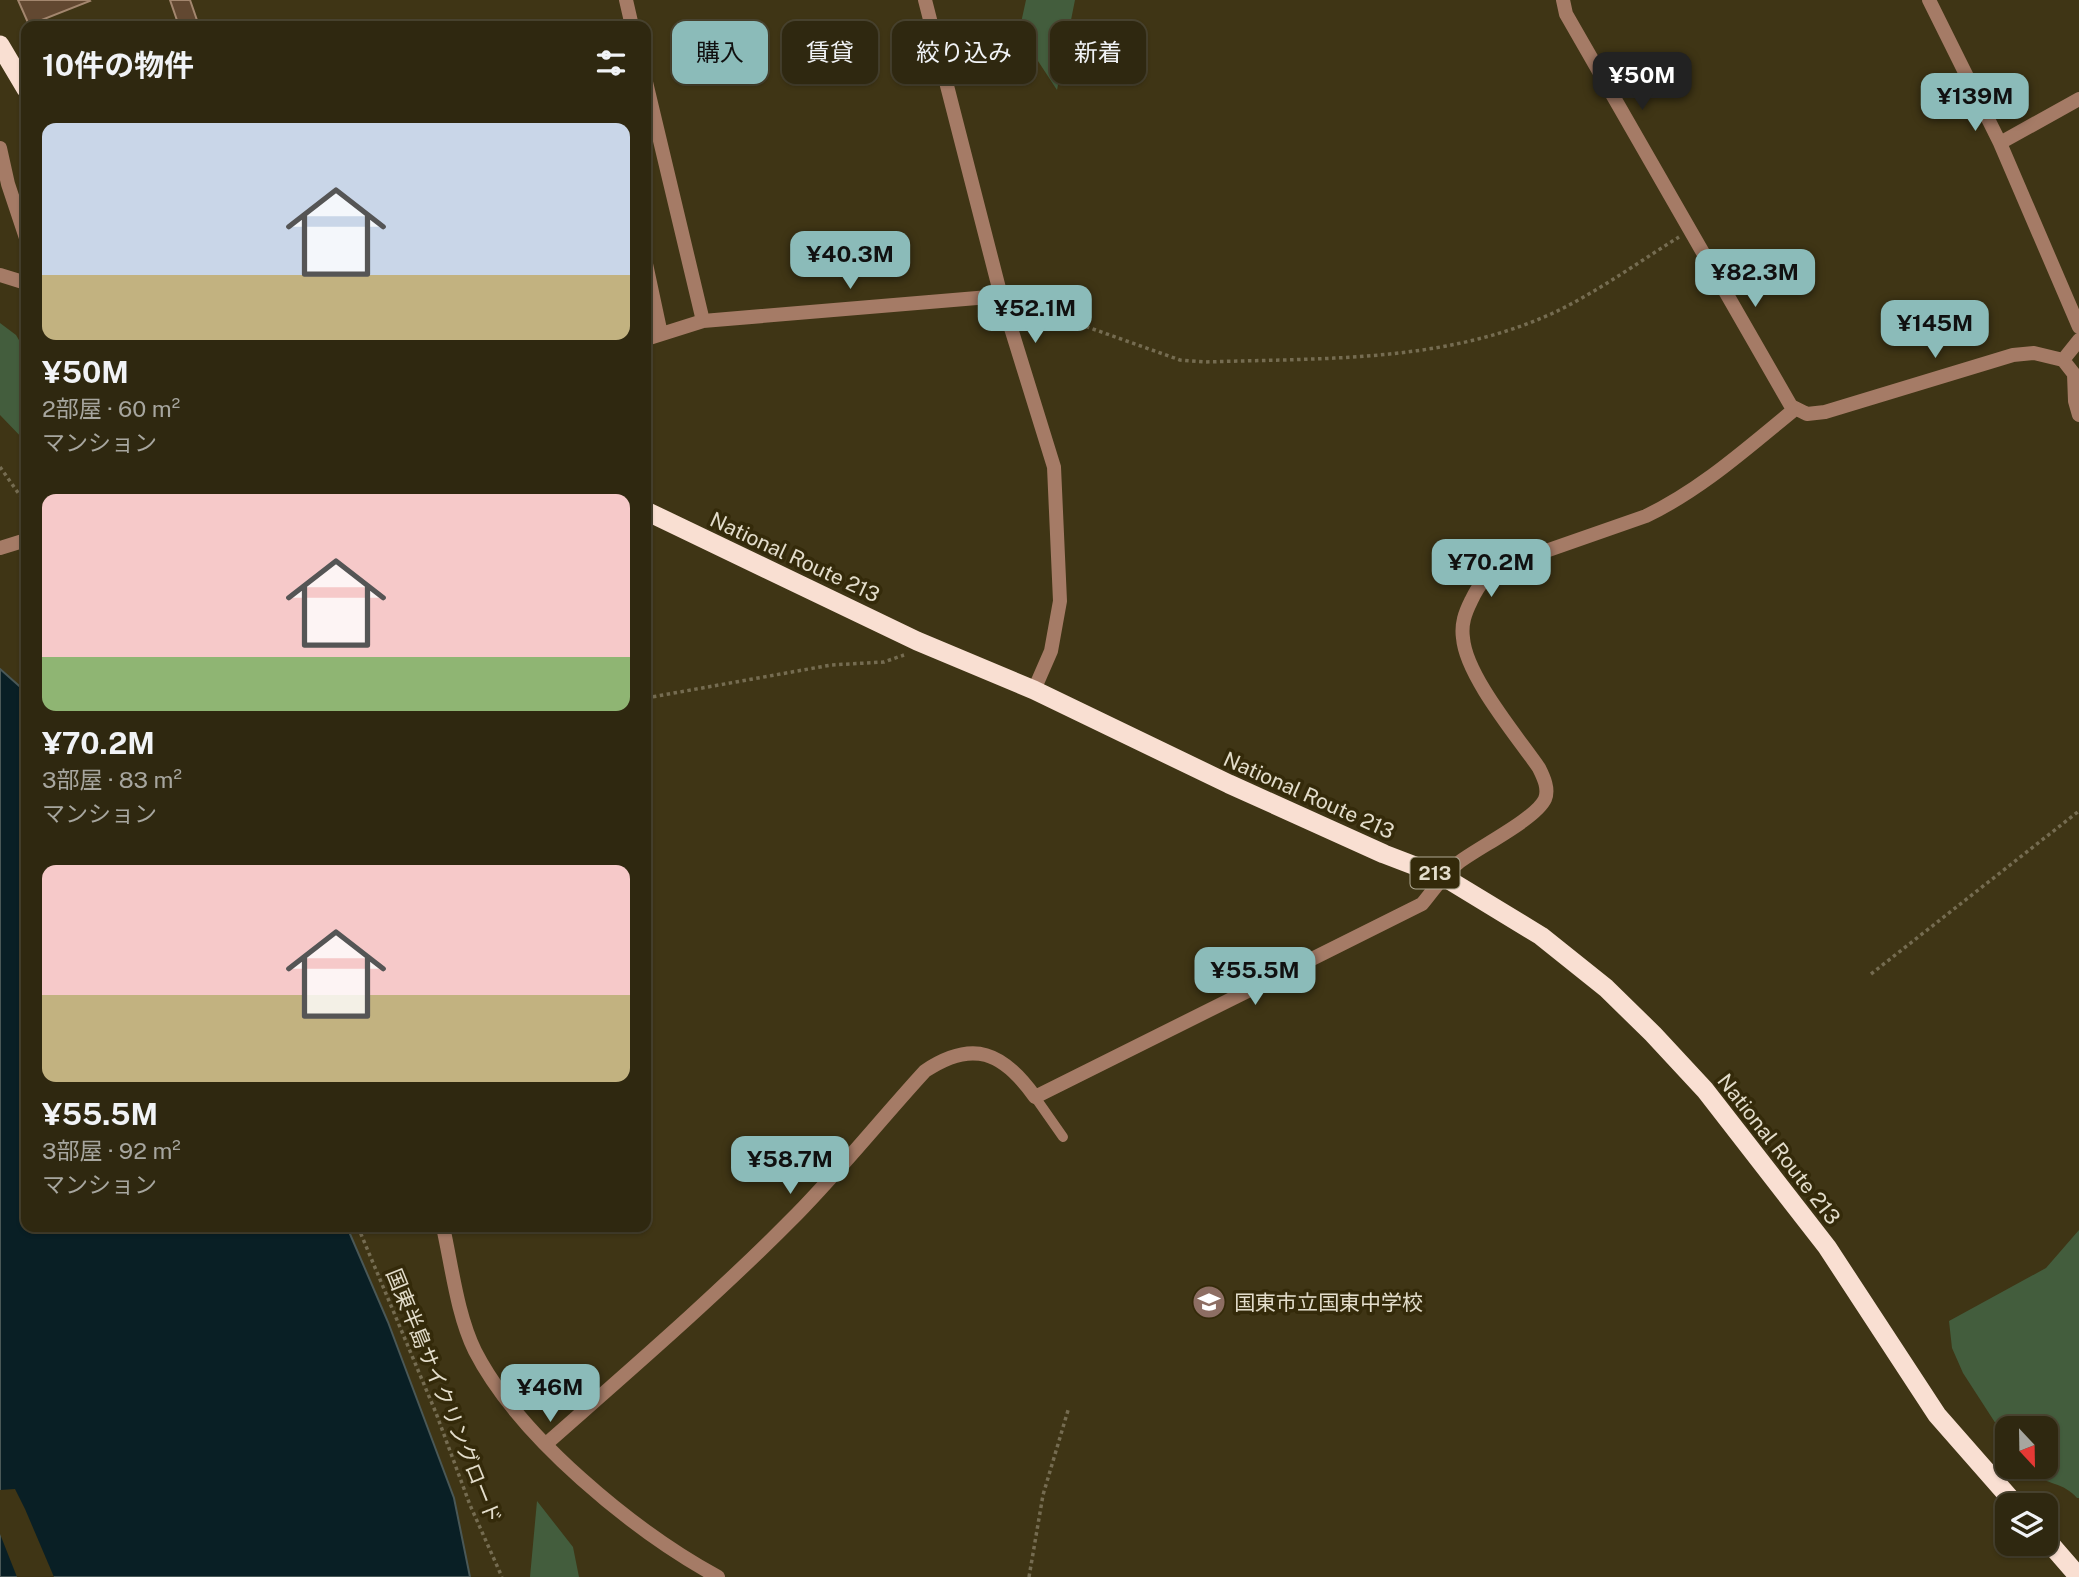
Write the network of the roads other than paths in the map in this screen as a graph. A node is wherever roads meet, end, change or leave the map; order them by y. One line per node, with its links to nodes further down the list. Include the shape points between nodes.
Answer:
1 (626, 0): 5 (street)
2 (925, 0): 16 (street)
3 (1563, 0): 23 (street, via 1566,14)
4 (1934, 2): 10 (street)
5 (631, 21)
6 (0, 45): 7 (highway)
7 (21, 81)
8 (2079, 99): 10 (street)
9 (651, 103): 17 (street)
10 (2000, 143): 18 (street)
11 (0, 148): 12 (street)
12 (21, 223)
13 (0, 275): 14 (street)
14 (21, 281)
15 (651, 286): 19 (street)
16 (1001, 296): 17 (street); 28 (street, via 1054,467 1060,601 1051,651)
17 (703, 321): 19 (street)
18 (2079, 327)
19 (662, 334): 20 (street)
20 (651, 337)
21 (2079, 340): 22 (street)
22 (2063, 360): 23 (street, via 2034,353 2013,355 1825,412 1807,414); 24 (street, via 2074,374)
23 (1795, 409): 29 (street, via 1710,479 1665,508 1503,566 1483,579 1466,611 1464,645 1482,685 1539,768 1547,790 1535,811)
24 (2079, 415)
25 (651, 513): 28 (highway, National Route 213 / 213, via 917,640)
26 (21, 542): 27 (street)
27 (0, 548)
28 (1034, 690): 29 (highway, National Route 213 / 213, via 1229,785)
29 (1444, 877): 30 (street, via 1422,904); 34 (highway, National Route 213 / 213, via 1541,936 1606,988 1705,1090 1827,1247 1937,1415)
30 (1035, 1097): 31 (lane); 33 (street, via 1013,1070 987,1054 961,1053 925,1071 784,1227)
31 (1063, 1137)
32 (444, 1232): 33 (street, via 474,1348 513,1409)
33 (545, 1444): 36 (street, via 660,1541)
34 (2005, 1493)
35 (2058, 1553): 37 (highway)
36 (718, 1577)
37 (2079, 1577)

